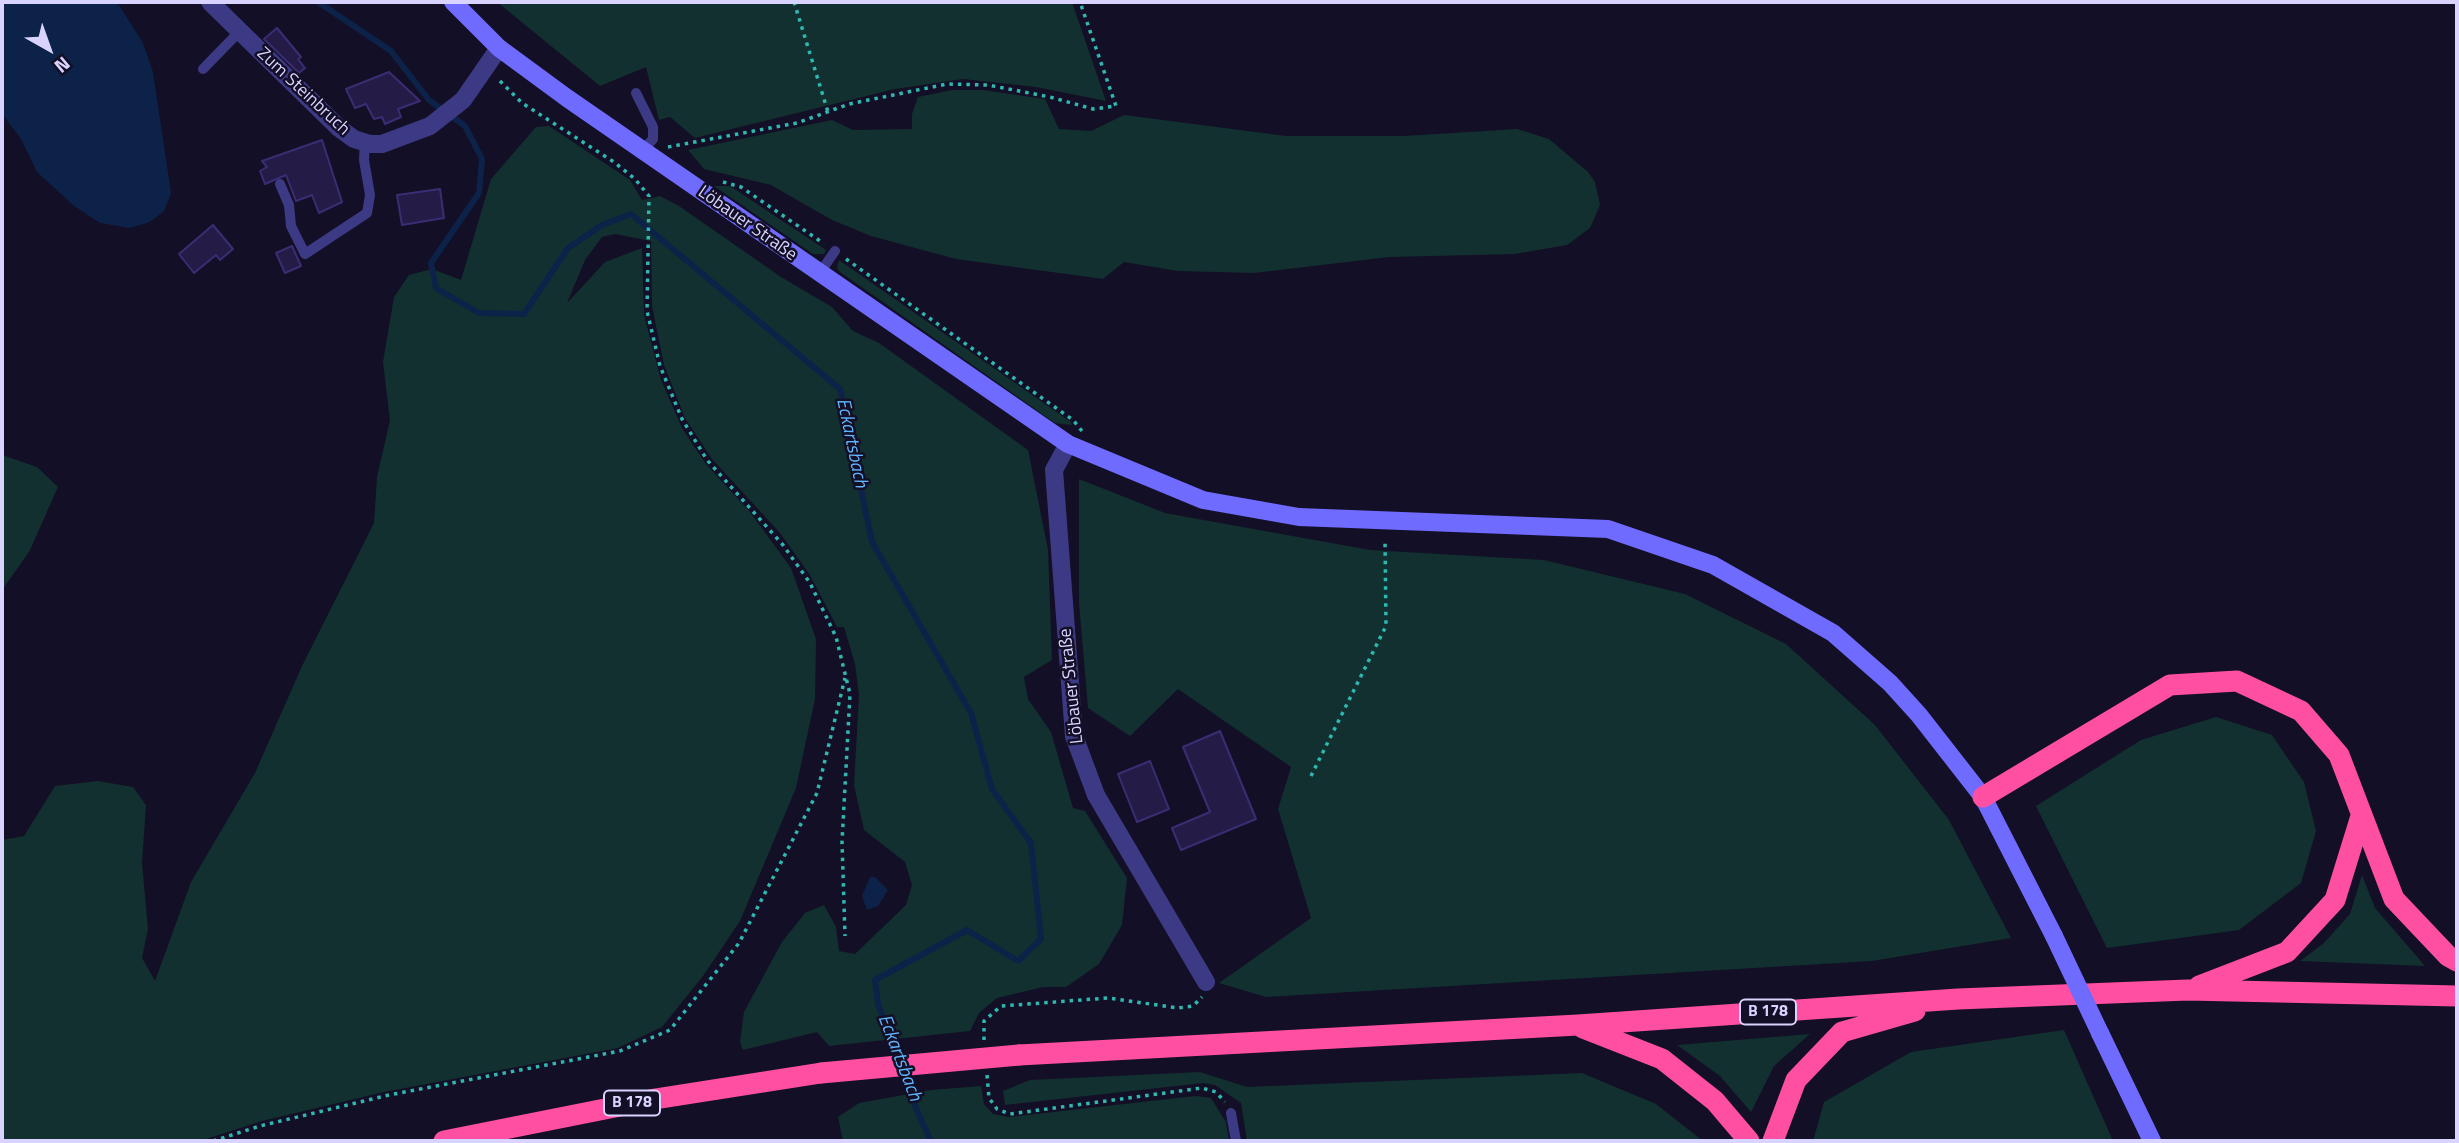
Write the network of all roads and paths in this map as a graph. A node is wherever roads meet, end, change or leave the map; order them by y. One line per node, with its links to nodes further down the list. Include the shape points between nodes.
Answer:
1 (210, 2): 5 (street, Zum Steinbruch)
2 (453, 2): 6 (main road, Löbauer Straße)
3 (794, 2): 10 (path)
4 (1080, 2): 10 (path, via 1116,106 1093,110 988,85 947,84)
5 (239, 32): 8 (lane); 11 (street, Zum Steinbruch, via 339,128)
6 (499, 48): 7 (street, Zum Steinbruch); 12 (main road, Löbauer Straße)
7 (486, 66): 11 (street, Zum Steinbruch, via 463,100 430,126 382,144); 20 (path, via 522,103 614,162 649,196 647,311 660,366 681,419 707,460 783,545 810,583 836,637)
8 (203, 69)
9 (636, 93): 12 (lane, via 653,127 653,139)
10 (828, 112): 13 (path, via 797,123 664,147)
11 (365, 142): 15 (lane, via 370,195 367,213 305,254 291,226)
12 (642, 151): 17 (main road, Löbauer Straße)
13 (674, 154)
14 (716, 182): 16 (path, via 741,187)
15 (280, 184)
16 (835, 251): 17 (lane); 18 (path, via 1073,419 1083,429)
17 (819, 274): 18 (main road, Löbauer Straße)
18 (1068, 444): 19 (main road, Löbauer Straße, via 1203,500 1299,517); 26 (street, Löbauer Straße, via 1055,470 1074,736 1096,795)
19 (1385, 520): 21 (path, via 1386,626); 22 (main road, Löbauer Straße, via 1608,529 1713,565 1833,633 1890,683)
20 (845, 676): 24 (path, via 850,694 842,842); 34 (path, via 817,793 739,943 670,1030 620,1051 390,1095)
21 (1311, 776)
22 (1983, 797): 23 (highway, via 2170,685 2237,681 2301,711 2339,755); 39 (main road, Löbauer Straße, bridge)
23 (2361, 816): 25 (highway, via 2394,899); 27 (highway, via 2334,900 2287,952)
24 (845, 936)
25 (2457, 961)
26 (1206, 982): 31 (path, via 1194,1006 1108,998 1001,1006 984,1021)
27 (2188, 990): 28 (highway, B 178); 29 (highway, B 178)
28 (2457, 996)
29 (1958, 999): 30 (highway, B 178); 38 (highway, via 1842,1032 1796,1080)
30 (1578, 1025): 35 (highway, B 178, bridge, via 1019,1055 821,1073 655,1099); 37 (highway, via 1662,1059 1715,1101)
31 (984, 1030)
32 (997, 1109): 33 (path, via 1010,1114 1202,1088 1216,1092)
33 (1231, 1112): 36 (lane)
34 (214, 1141)
35 (444, 1141)
36 (1236, 1141)
37 (1749, 1141)
38 (1773, 1141)
39 (2152, 1141)

